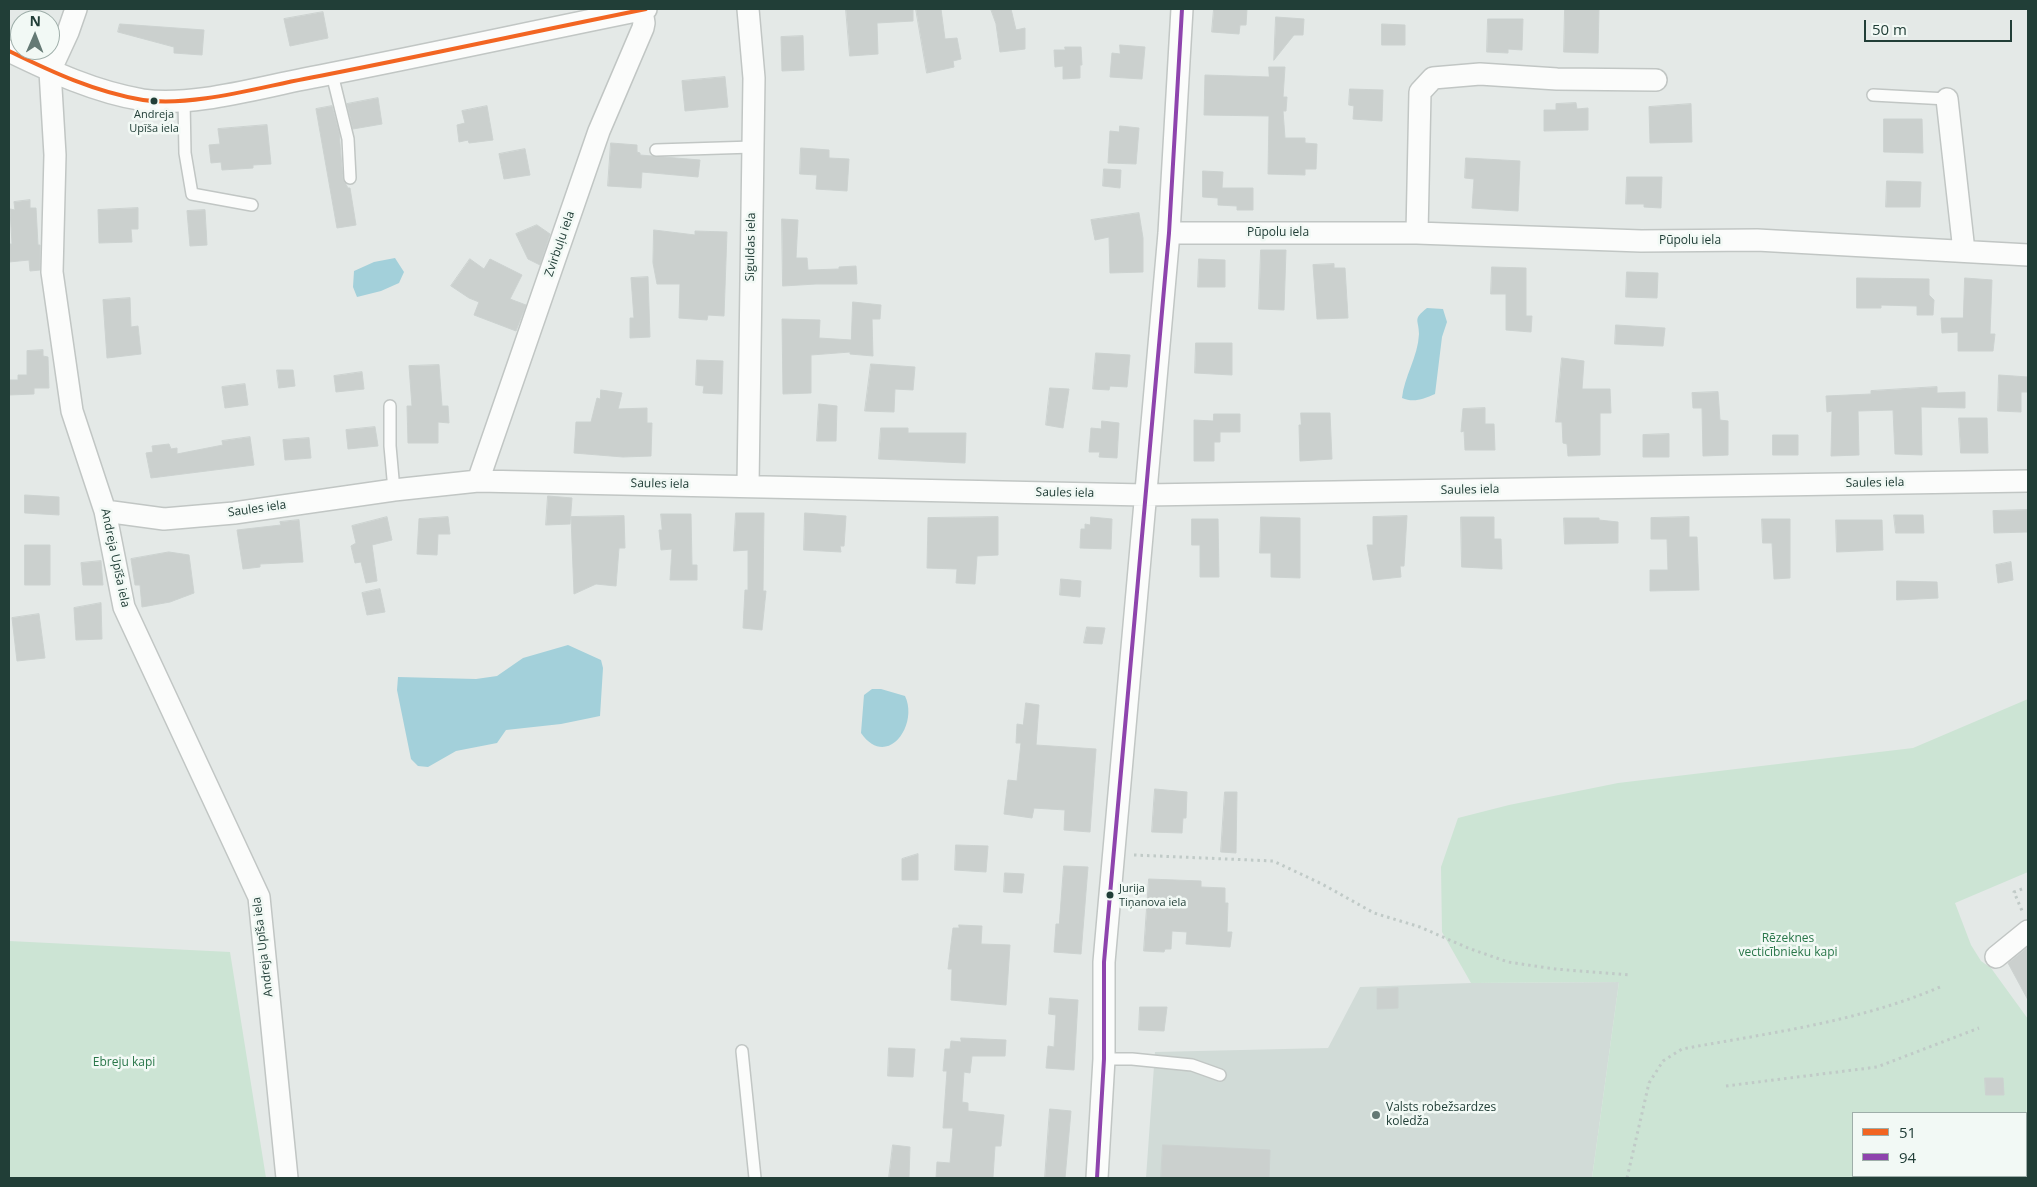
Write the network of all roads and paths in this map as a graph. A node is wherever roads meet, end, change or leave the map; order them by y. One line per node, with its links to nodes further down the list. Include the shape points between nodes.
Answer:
1 (76, 9): 6 (street, Andreja Upīša iela)
2 (644, 9): 7 (street); 21 (street, Zvirbuļu iela, via 643,28 599,131)
3 (748, 9): 12 (street, Siguldas iela, via 754,78)
4 (1182, 9): 16 (street)
5 (9, 51): 6 (street)
6 (50, 71): 11 (street, via 108,92 145,100); 26 (street, Andreja Upīša iela, via 55,155 52,272 72,411)
7 (332, 74): 11 (street); 14 (lane, via 348,140)
8 (1656, 80): 17 (street, via 1480,74 1433,78 1420,92)
9 (1873, 95): 10 (lane)
10 (1947, 99): 18 (street)
11 (184, 100): 15 (lane, via 185,153 192,194)
12 (753, 147): 13 (lane); 23 (street, Siguldas iela)
13 (656, 150)
14 (350, 178)
15 (252, 205)
16 (1169, 233): 17 (street, Pūpolu iela); 25 (street)
17 (1417, 233): 18 (street, Pūpolu iela, via 1641,241 1757,240)
18 (1964, 251): 19 (street, Pūpolu iela)
19 (2028, 255)
20 (390, 406): 24 (lane)
21 (478, 481): 23 (street, Saules iela); 24 (street, Saules iela)
22 (2028, 481): 25 (street, Saules iela)
23 (748, 486): 25 (street, Saules iela)
24 (394, 490): 26 (street, Saules iela, via 234,513 164,519)
25 (1145, 495): 27 (street)
26 (105, 511): 40 (street, Andreja Upīša iela, via 124,607 259,897)
27 (1113, 855): 33 (path, via 1273,861 1374,913 1508,962); 37 (street, via 1104,962)
28 (2022, 888): 30 (path, via 2014,892)
29 (2028, 907): 30 (path)
30 (2022, 910): 31 (path)
31 (2028, 925): 32 (street)
32 (1996, 957)
33 (1631, 975)
34 (1940, 987): 43 (path, via 1909,1000 1834,1022 1682,1049 1663,1062 1649,1083)
35 (1979, 1028): 39 (path, via 1876,1067)
36 (742, 1051): 41 (lane)
37 (1104, 1059): 38 (lane, via 1192,1066); 42 (street)
38 (1220, 1075)
39 (1726, 1086)
40 (287, 1178)
41 (755, 1178)
42 (1097, 1178)
43 (1627, 1178)

